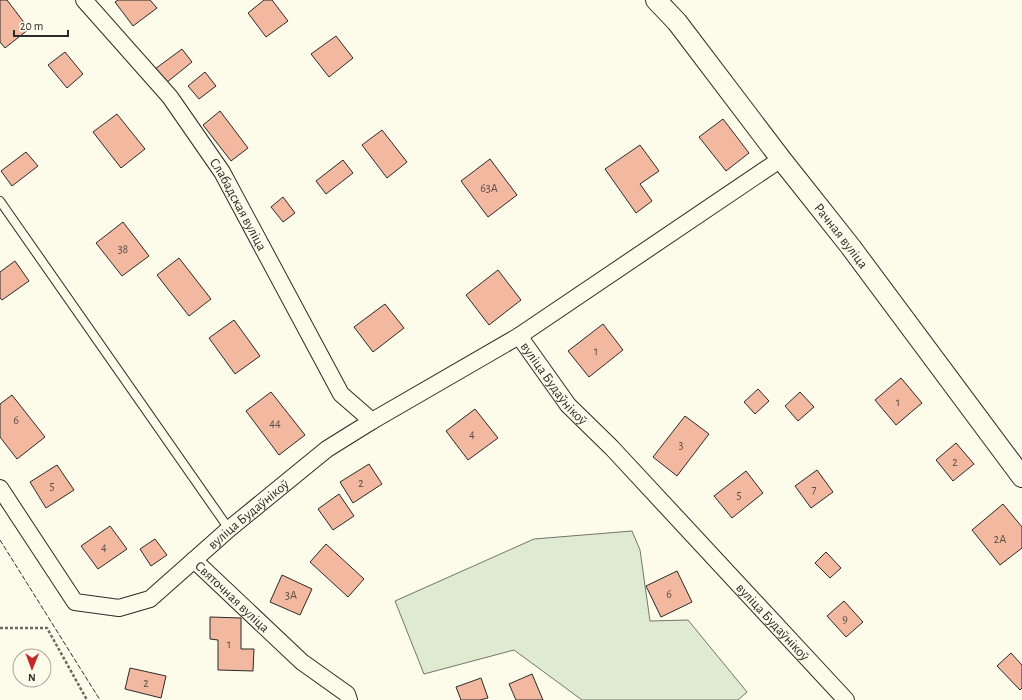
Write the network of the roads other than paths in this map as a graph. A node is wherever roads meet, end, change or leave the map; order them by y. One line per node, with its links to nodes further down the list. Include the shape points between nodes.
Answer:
1 (84, 0): 6 (street, Слабадская вуліца, via 170,97 218,166 341,394)
2 (656, 0): 3 (street, Рачная вуліца, via 677,22)
3 (781, 159): 5 (street); 7 (street, Рачная вуліца, via 850,246)
4 (0, 201): 9 (lane)
5 (519, 336): 6 (street, вуліца Будаўнікоў); 12 (street, вуліца Будаўнікоў, via 568,405 612,448)
6 (372, 421): 9 (street, вуліца Будаўнікоў, via 327,450)
7 (1022, 477)
8 (0, 488): 10 (street, Святочная вуліца, via 75,602 119,608 150,599)
9 (229, 529): 10 (street, вуліца Будаўнікоў)
10 (194, 560): 11 (street, Святочная вуліца, via 302,662 348,694)
11 (349, 700)
12 (846, 700)

